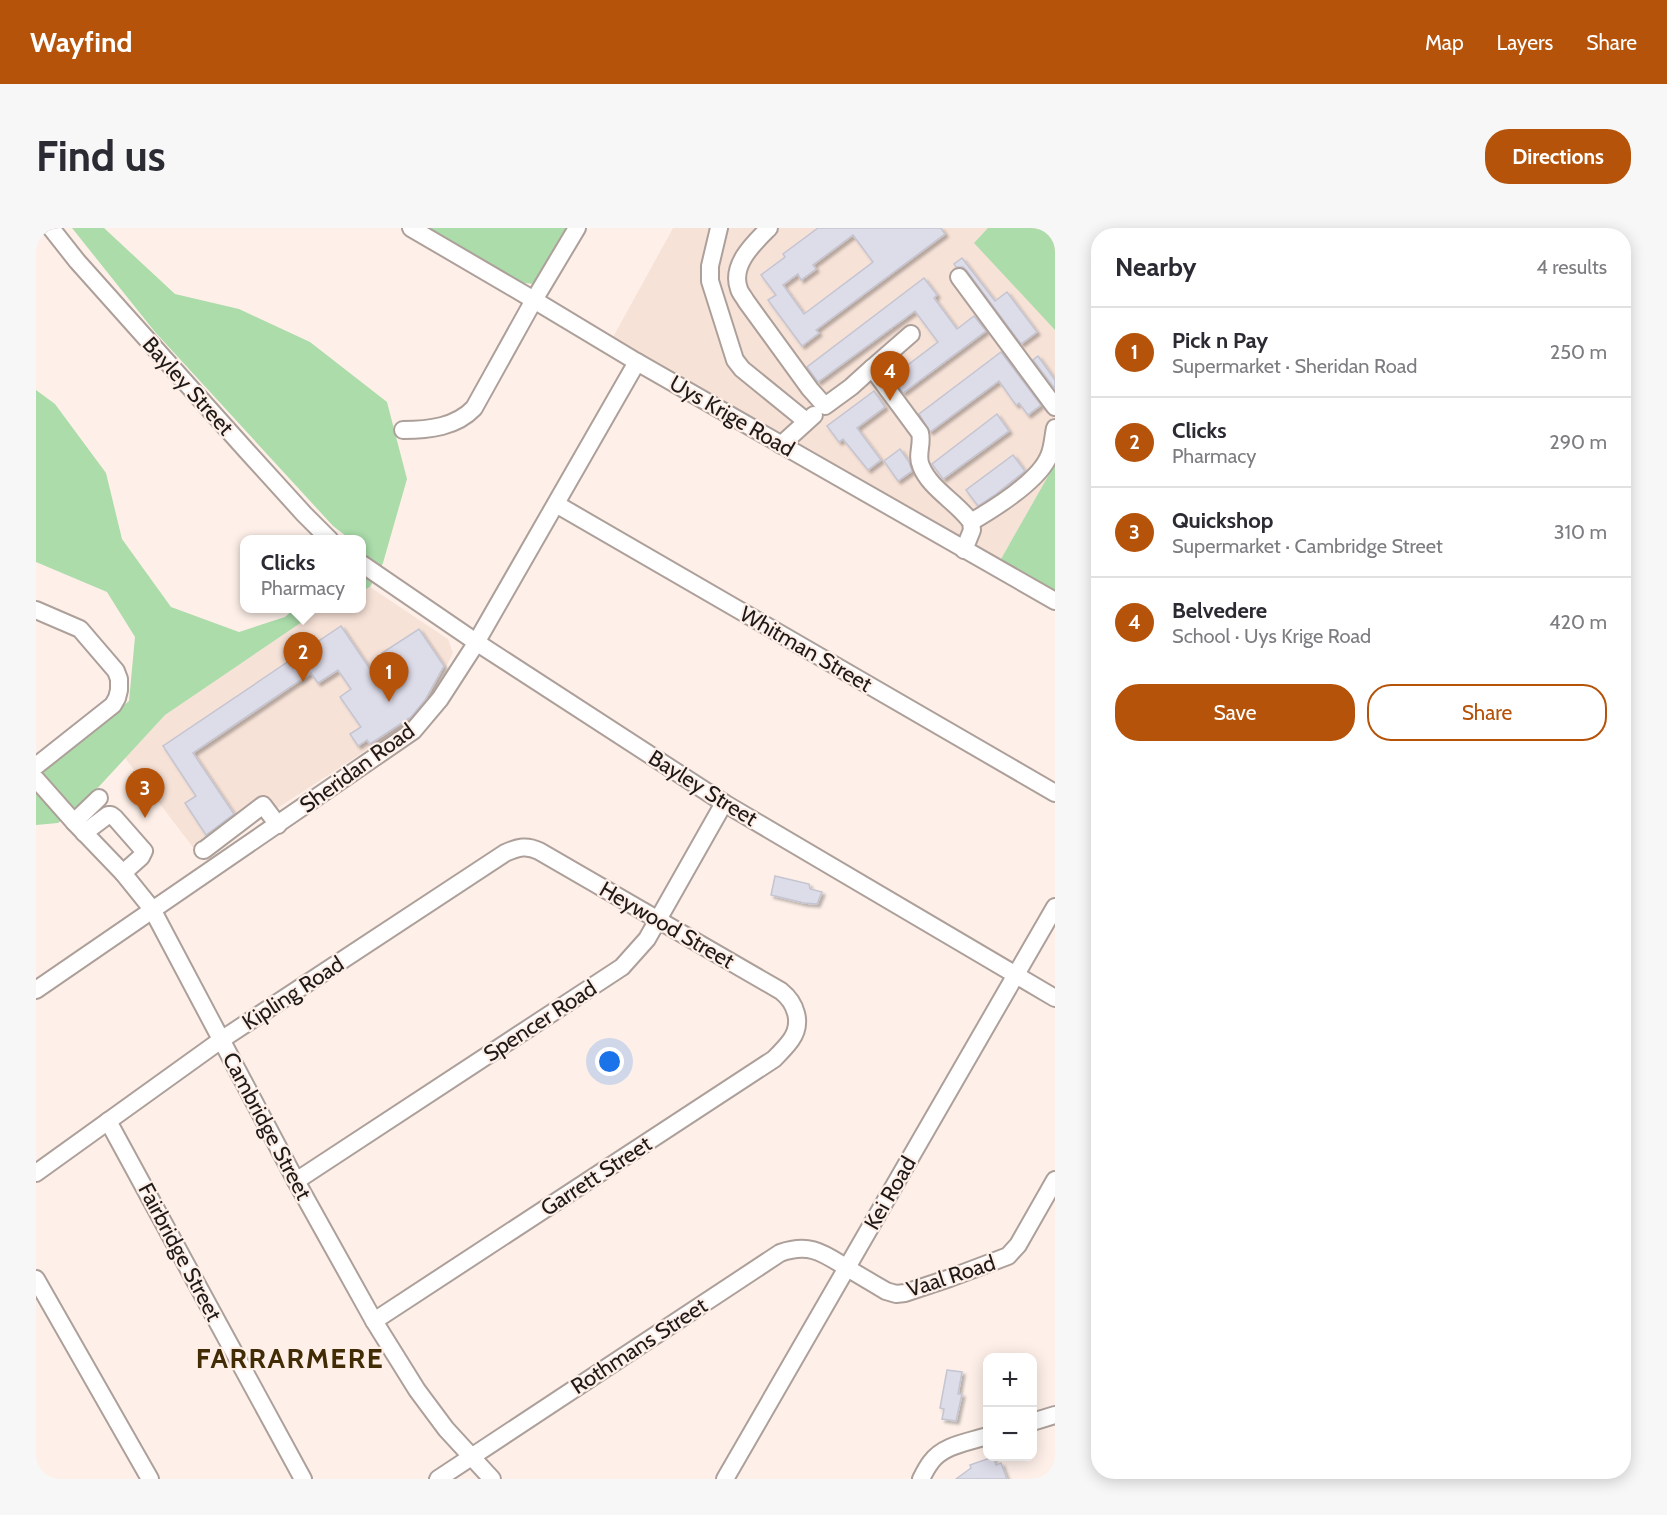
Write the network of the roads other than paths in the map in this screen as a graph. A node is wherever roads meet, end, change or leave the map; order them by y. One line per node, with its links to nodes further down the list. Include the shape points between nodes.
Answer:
1 (51, 228): 19 (street, Bayley Street, via 76,261)
2 (411, 228): 7 (street, Uys Krige Road)
3 (577, 228): 7 (street)
4 (719, 228): 13 (street, via 710,281 735,360)
5 (769, 228): 11 (street, via 745,254 738,275 739,289)
6 (959, 278): 12 (street)
7 (534, 300): 9 (street, Uys Krige Road); 15 (street, via 468,415 427,430)
8 (911, 334): 10 (street)
9 (637, 362): 16 (street, Uys Krige Road); 17 (street, Sheridan Road)
10 (873, 368): 11 (street); 18 (street, via 920,434 920,466)
11 (825, 406): 13 (street)
12 (1055, 407)
13 (806, 422): 16 (street)
14 (1055, 428): 18 (street, via 1049,456 1038,474)
15 (403, 430)
16 (781, 445): 20 (street, Uys Krige Road)
17 (556, 504): 24 (street, Sheridan Road); 27 (street, Whitman Street)
18 (971, 522): 20 (street, via 972,530)
19 (325, 535)
20 (963, 550): 22 (street, Uys Krige Road)
21 (366, 567): 24 (street, Bayley Street)
22 (1055, 601)
23 (36, 609): 25 (street, via 80,629 116,671 120,686 113,705)
24 (476, 642): 29 (street, Bayley Street); 30 (street, Sheridan Road, via 440,699 413,731)
25 (36, 766)
26 (36, 779): 31 (street, Cambridge Street)
27 (1055, 793)
28 (99, 798): 31 (street)
29 (724, 803): 37 (street, Spencer Road); 38 (street, Bayley Street)
30 (278, 825): 33 (street, via 263,805); 36 (street, Sheridan Road)
31 (79, 828): 34 (street, Cambridge Street); 34 (street, via 108,815 116,818 144,851)
32 (528, 847): 37 (street, Heywood Street); 42 (street, Kipling Road, via 505,853)
33 (202, 850)
34 (123, 873): 36 (street, Cambridge Street)
35 (1055, 907): 38 (street, Kei Road)
36 (152, 909): 39 (street, Sheridan Road); 42 (street, Cambridge Street)
37 (658, 921): 41 (street, Heywood Street, via 781,991 794,1005); 46 (street, Spencer Road, via 622,967)
38 (1015, 975): 40 (street, Bayley Street); 47 (street, Kei Road)
39 (36, 990)
40 (1055, 998)
41 (797, 1015): 49 (street, Garrett Street, via 795,1033 774,1059)
42 (222, 1040): 43 (street, Kipling Road); 46 (street, Cambridge Street)
43 (108, 1121): 44 (street, Kipling Road); 55 (street, Fairbridge Street)
44 (36, 1173)
45 (1055, 1180): 47 (street, Vaal Road, via 1015,1250 1003,1259 896,1294)
46 (296, 1181): 49 (street, Cambridge Street)
47 (847, 1268): 53 (street, Rothmans Street, via 813,1249 796,1248 780,1253); 58 (street, Kei Road)
48 (36, 1279): 54 (street)
49 (374, 1321): 53 (street, Cambridge Street, via 417,1390)
50 (1055, 1415): 51 (street)
51 (1037, 1420)
52 (983, 1437): 59 (street, via 941,1453)
53 (471, 1456): 56 (street, Rothmans Street); 57 (street, Cambridge Street)
54 (150, 1479)
55 (303, 1479)
56 (438, 1479)
57 (492, 1479)
58 (724, 1479)
59 (921, 1479)

